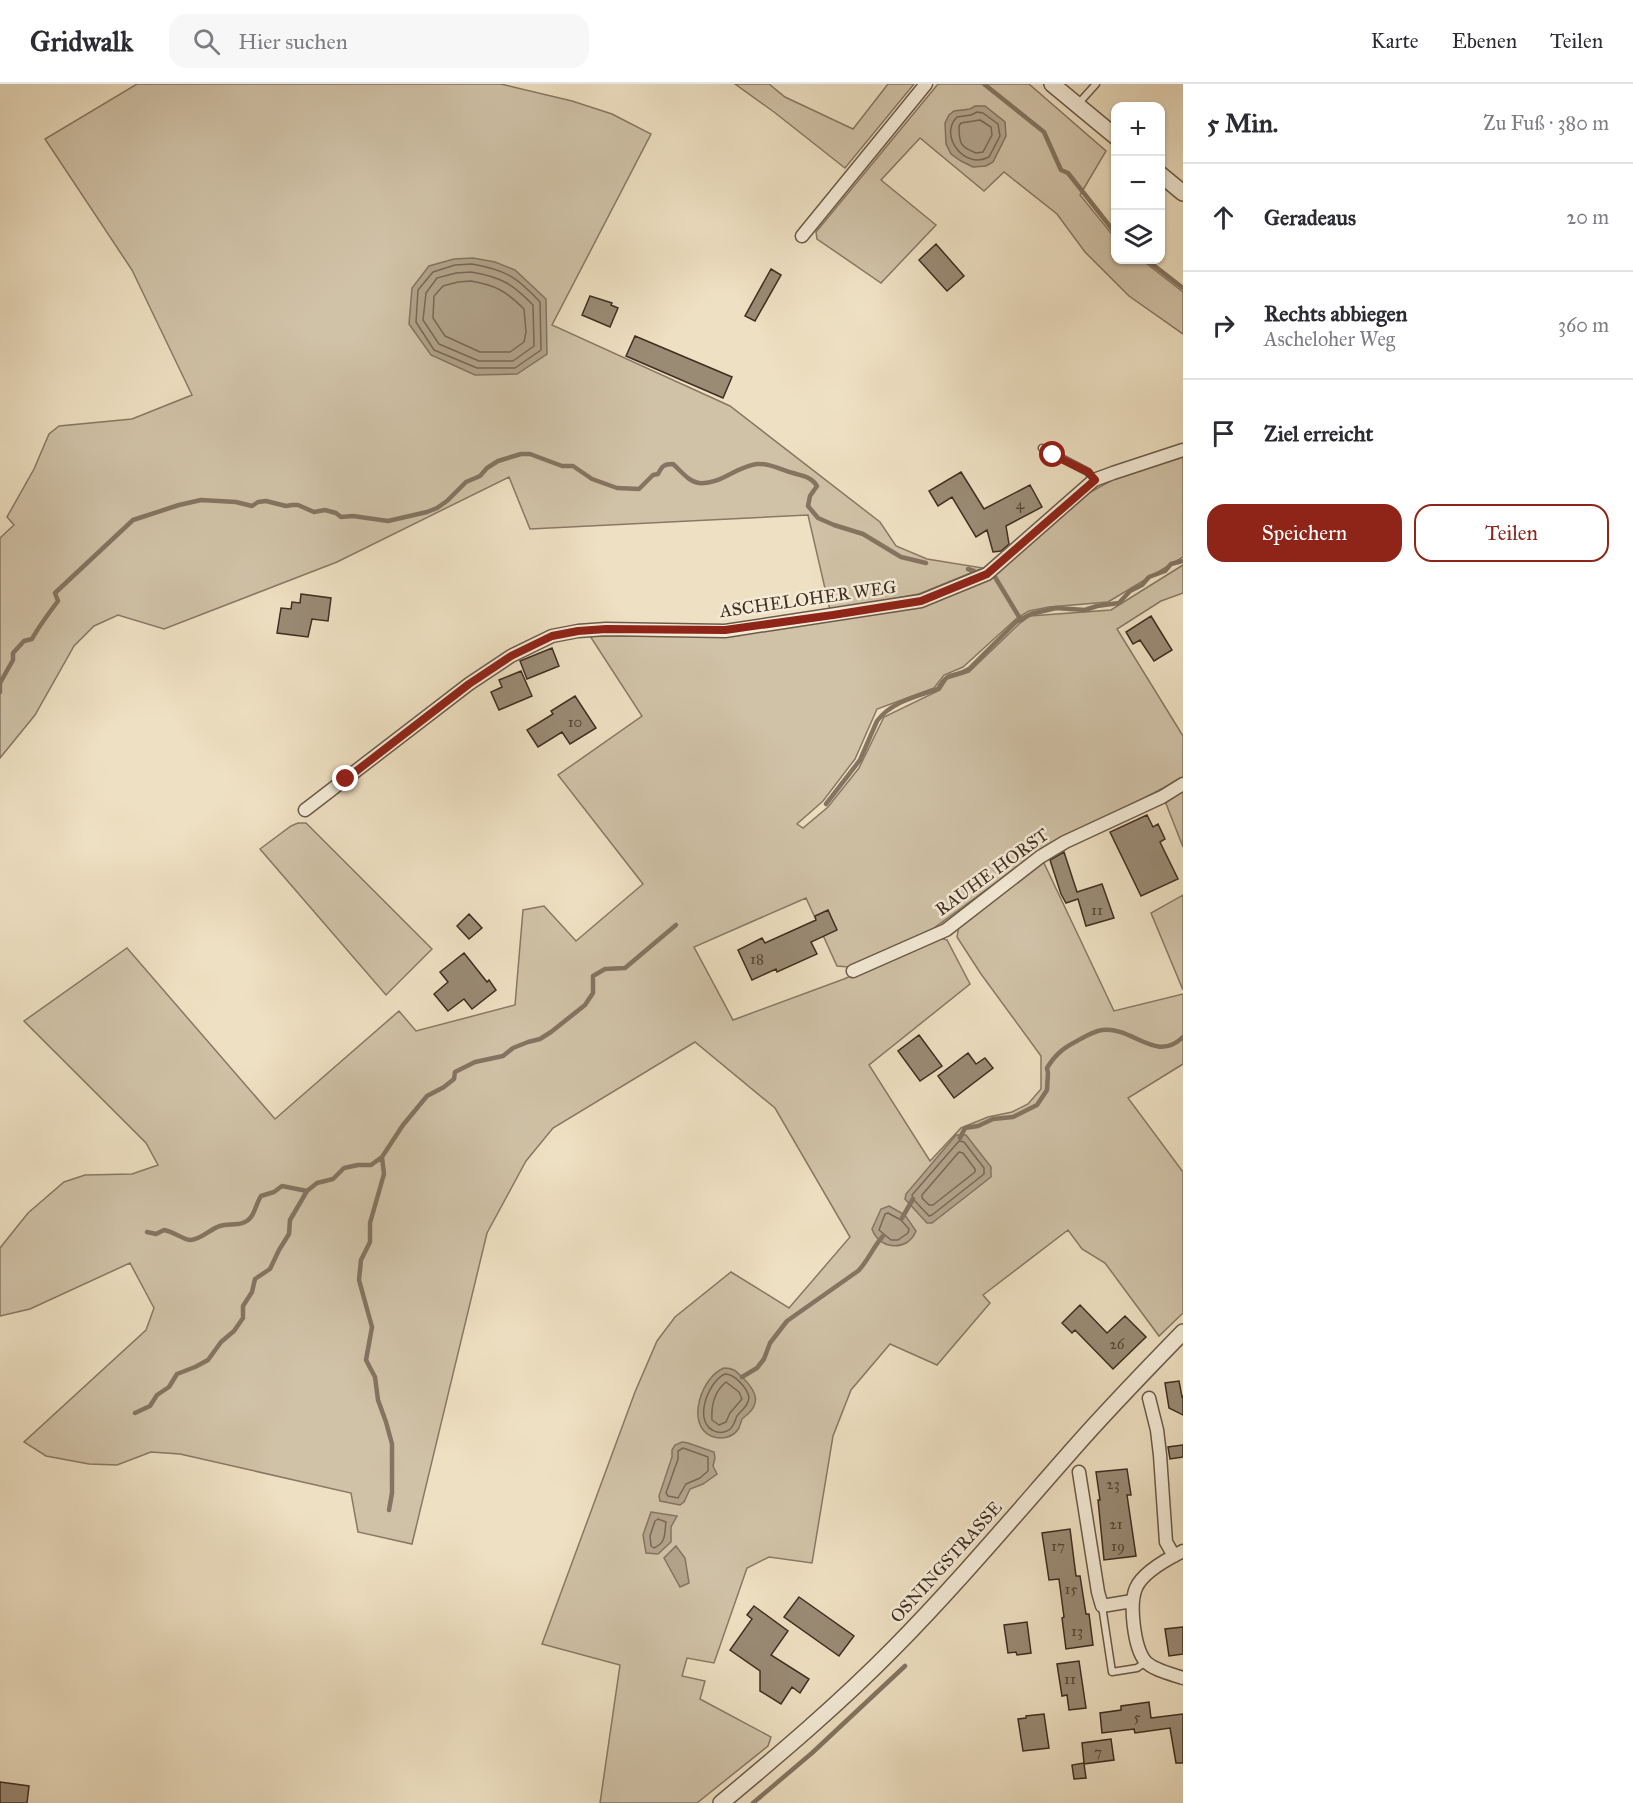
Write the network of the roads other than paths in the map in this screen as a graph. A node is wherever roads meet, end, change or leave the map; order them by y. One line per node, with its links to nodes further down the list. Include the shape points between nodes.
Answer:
1 (926, 84): 8 (street)
2 (1052, 84): 4 (street)
3 (1095, 84): 4 (lane)
4 (1077, 105): 5 (street)
5 (1111, 133)
6 (1165, 177): 7 (street)
7 (1183, 193)
8 (802, 236)
9 (1042, 448): 11 (lane, via 1088,472)
10 (1183, 450): 11 (street, ASCHELOHER WEG)
11 (1095, 480): 13 (street, ASCHELOHER WEG, via 987,574 921,601 725,630 606,629 552,636 511,656 469,684)
12 (1183, 784): 14 (street, RAUHE HORST, via 1040,857 946,930)
13 (305, 810)
14 (853, 971)
15 (1183, 1332): 23 (street, OSNINGSTRASSE, via 1083,1437 896,1647 800,1738)
16 (1149, 1398): 18 (street, via 1160,1455 1166,1542)
17 (1079, 1472): 20 (street)
18 (1178, 1553): 19 (street, via 1148,1573 1136,1586)
19 (1132, 1601): 20 (street); 21 (street, via 1139,1650)
20 (1102, 1606): 21 (lane, via 1112,1672 1137,1668)
21 (1146, 1662): 22 (street)
22 (1183, 1678)
23 (722, 1803)

